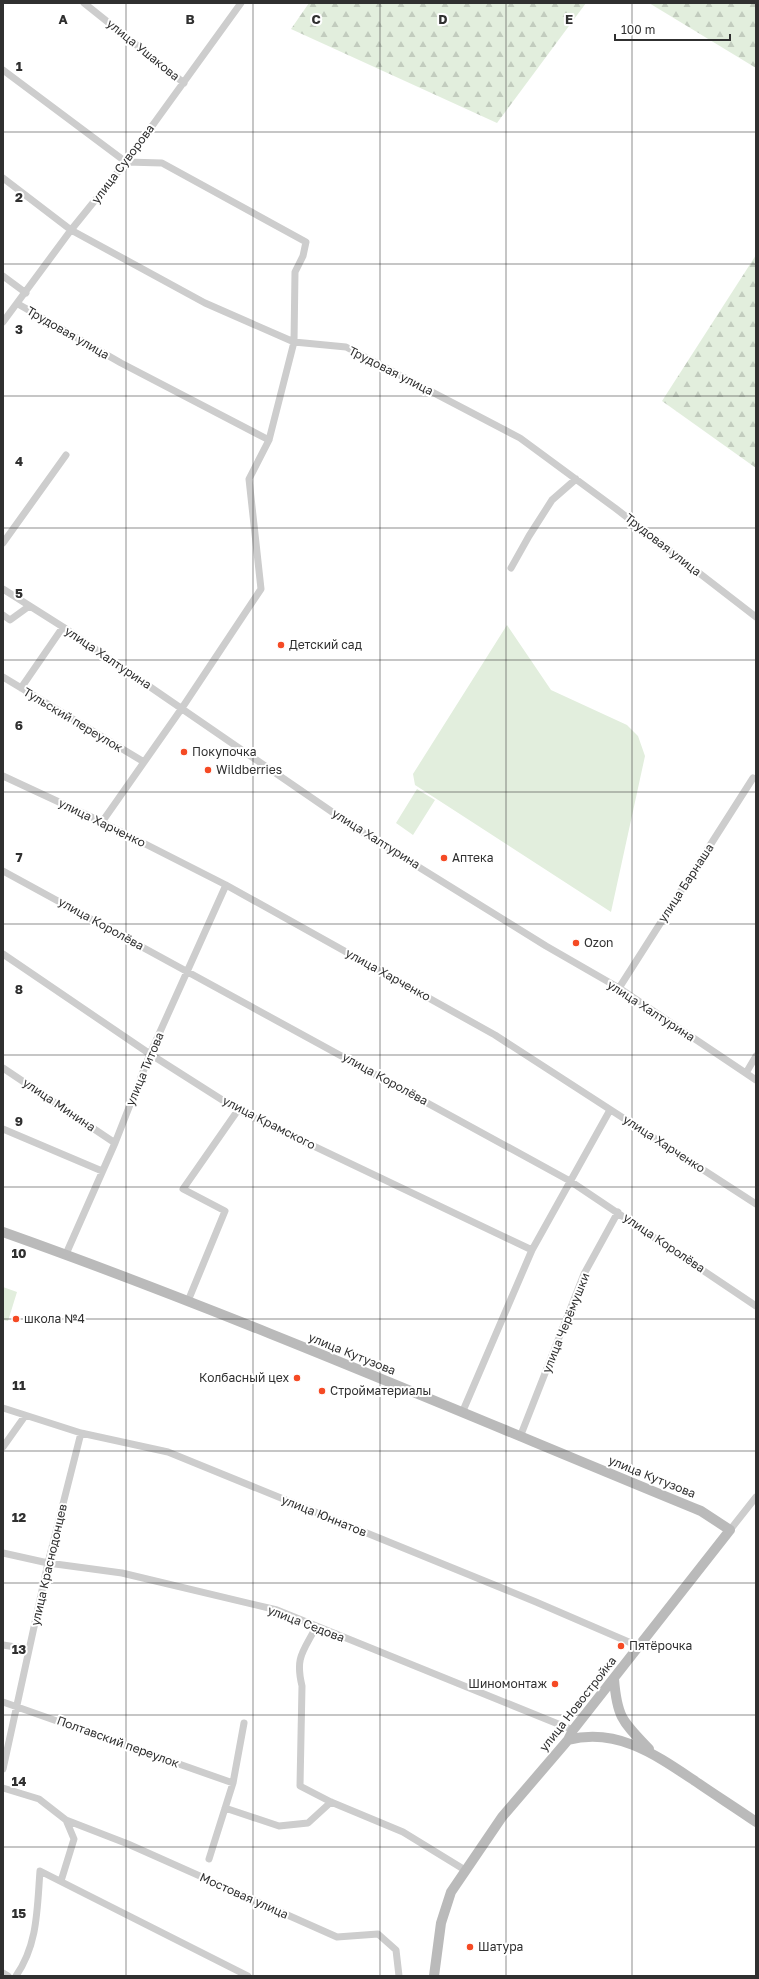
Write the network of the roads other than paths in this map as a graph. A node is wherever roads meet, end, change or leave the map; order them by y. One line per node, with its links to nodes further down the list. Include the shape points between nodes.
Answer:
1 (84, 3): 4 (street, улица Ушакова)
2 (241, 3): 4 (street, улица Суворова)
3 (3, 70): 5 (street)
4 (184, 83): 5 (street, улица Суворова)
5 (126, 162): 7 (street, улица Суворова); 12 (street, via 162,163 306,242 303,256 295,272)
6 (3, 178): 7 (street, Трудовая улица)
7 (71, 230): 9 (street, улица Суворова); 12 (street, Трудовая улица, via 205,303)
8 (3, 276): 9 (street)
9 (26, 293): 10 (street, улица Суворова)
10 (18, 304): 11 (street, улица Суворова); 13 (street, Трудовая улица, via 121,363)
11 (3, 322)
12 (294, 342): 13 (street); 15 (street, Трудовая улица, via 346,347 520,438)
13 (269, 440): 25 (street, via 249,479 260,589)
14 (66, 455): 16 (street)
15 (576, 479): 17 (street, via 552,500); 21 (street, Трудовая улица)
16 (3, 543)
17 (511, 568)
18 (3, 589): 19 (street, улица Халтурина)
19 (28, 607): 20 (street, via 10,620); 22 (street, улица Халтурина)
20 (3, 615)
21 (756, 617)
22 (63, 627): 24 (street); 25 (street, улица Халтурина)
23 (3, 677): 24 (street, Тульский переулок)
24 (21, 688): 26 (street, Тульский переулок)
25 (182, 708): 26 (street); 34 (street, улица Халтурина, via 354,827 546,946)
26 (144, 762): 29 (street)
27 (3, 776): 29 (street, улица Харченко)
28 (753, 778): 34 (street, улица Барнаша)
29 (102, 822): 31 (street, улица Харченко)
30 (3, 871): 33 (street, улица Королёва)
31 (226, 885): 33 (street, улица Титова); 41 (street, улица Харченко, via 495,1035)
32 (3, 954): 35 (street, улица Крамского)
33 (188, 972): 35 (street, улица Титова); 45 (street, улица Королёва)
34 (619, 988): 38 (street, улица Халтурина)
35 (150, 1054): 40 (street, улица Крамского); 43 (street, улица Титова)
36 (756, 1056): 38 (street)
37 (3, 1068): 43 (street, улица Минина)
38 (746, 1073): 39 (street, улица Халтурина)
39 (756, 1080)
40 (238, 1110): 49 (street, улица Крамского); 51 (street, via 183,1189 225,1211)
41 (610, 1110): 45 (street); 46 (street, улица Харченко)
42 (3, 1129): 44 (street)
43 (115, 1143): 44 (street, улица Титова)
44 (102, 1171): 50 (street, улица Титова)
45 (570, 1181): 47 (street, улица Королёва); 49 (street)
46 (756, 1204)
47 (618, 1212): 52 (street, улица Королёва); 57 (street, улица Черёмушки, via 584,1274)
48 (3, 1232): 50 (main road, улица Кутузова)
49 (532, 1250): 54 (street)
50 (66, 1254): 51 (main road, улица Кутузова)
51 (188, 1301): 54 (main road, улица Кутузова)
52 (756, 1306)
53 (3, 1408): 55 (street, улица Юннатов)
54 (462, 1413): 57 (main road, улица Кутузова)
55 (25, 1416): 56 (street, улица Юннатов); 58 (street)
56 (81, 1433): 62 (street, улица Краснодонцев); 65 (street, улица Юннатов, via 168,1452)
57 (520, 1437): 60 (main road, улица Кутузова, via 701,1511)
58 (3, 1447)
59 (756, 1497): 60 (street, улица Новостройка)
60 (730, 1530): 65 (main road, улица Новостройка)
61 (3, 1553): 62 (street, улица Седова)
62 (48, 1563): 63 (street, улица Седова, via 122,1573 277,1610); 66 (street, улица Краснодонцев)
63 (316, 1627): 71 (street, улица Седова); 77 (street, via 299,1659 298,1671 302,1686 300,1786)
64 (3, 1645): 66 (street)
65 (638, 1646): 67 (main road, улица Новостройка)
66 (30, 1649): 69 (street, улица Краснодонцев)
67 (614, 1679): 71 (main road, улица Новостройка); 73 (main road, via 620,1716)
68 (3, 1702): 69 (street, Полтавский переулок)
69 (17, 1706): 74 (street, улица Краснодонцев); 75 (street, Полтавский переулок)
70 (244, 1723): 75 (street)
71 (573, 1730): 72 (main road, улица Новостройка)
72 (568, 1740): 73 (main road, via 583,1736 602,1737 625,1741); 82 (main road, улица Новостройка, via 502,1817)
73 (654, 1753): 80 (main road)
74 (3, 1769)
75 (234, 1783): 78 (street)
76 (3, 1788): 79 (street, Мостовая улица, via 39,1799)
77 (332, 1802): 78 (street, via 308,1823 279,1826); 82 (street, via 403,1832)
78 (226, 1808): 81 (street)
79 (66, 1820): 83 (street, Мостовая улица, via 74,1839); 88 (street, Мостовая улица, via 128,1844 337,1937 378,1934 396,1950)
80 (756, 1822)
81 (209, 1859)
82 (464, 1870): 89 (main road, улица Новостройка, via 451,1892 441,1922)
83 (61, 1881): 86 (street, via 40,1871 33,1940 26,1962); 87 (street)
84 (3, 1973): 85 (street)
85 (8, 1976)
86 (16, 1976)
87 (248, 1976)
88 (399, 1976)
89 (434, 1976)

